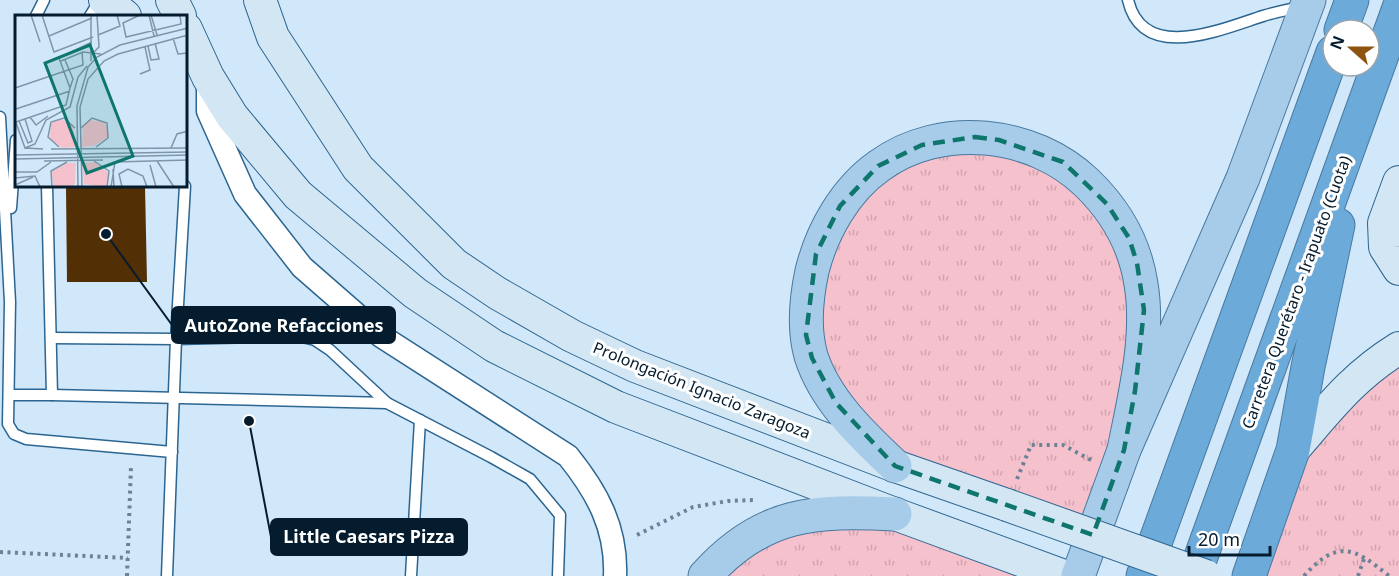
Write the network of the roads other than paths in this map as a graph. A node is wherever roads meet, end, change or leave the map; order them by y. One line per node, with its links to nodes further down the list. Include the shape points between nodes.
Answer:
1 (44, 0): 9 (lane)
2 (103, 0): 10 (lane); 11 (main road)
3 (172, 0): 12 (main road)
4 (260, 0): 36 (main road, Prolongación Ignacio Zaragoza, via 273,37 358,168 453,264 572,336 634,366)
5 (1128, 0): 7 (lane, via 1137,23 1158,35 1181,38 1218,31)
6 (1352, 0): 13 (highway)
7 (1308, 3): 33 (main road, via 1244,178)
8 (1399, 8): 17 (highway, Carretera Querétaro - Irapuato (Cuota))
9 (36, 15)
10 (91, 15)
11 (124, 15)
12 (180, 15)
13 (1345, 18)
14 (188, 36): 15 (main road)
15 (197, 69): 37 (main road, via 298,195 415,293 494,346 616,407); 38 (street, via 208,111 245,194 302,267 381,336 568,456 589,483 605,517 613,541)
16 (1324, 78): 45 (highway)
17 (1360, 114): 34 (highway); 46 (highway, Carretera Querétaro - Irapuato (Cuota))
18 (0, 117): 23 (lane)
19 (15, 154): 23 (lane)
20 (1399, 182): 24 (main road, via 1384,223 1385,247)
21 (47, 188): 25 (lane)
22 (185, 188): 26 (lane)
23 (8, 248): 28 (lane)
24 (1399, 269)
25 (51, 338): 26 (lane); 29 (lane)
26 (176, 339): 30 (lane); 31 (lane, via 298,336 315,340)
27 (1399, 348): 34 (main road, via 1359,376)
28 (9, 395): 29 (lane); 35 (lane, via 8,424 14,434 26,439)
29 (52, 395): 30 (lane)
30 (175, 398): 31 (lane); 35 (lane)
31 (387, 403): 32 (lane)
32 (420, 420): 40 (lane); 41 (lane, via 530,479 561,515)
33 (1124, 450): 36 (main road, via 1144,310 1129,238 1107,204 1063,162 1023,145 975,137 922,145 878,166 840,206 816,254 807,306 806,335 812,358 836,403); 44 (main road)
34 (1293, 450): 48 (highway)
35 (172, 452): 39 (lane)
36 (895, 466): 47 (main road, Prolongación Ignacio Zaragoza, bridge)
37 (895, 514): 42 (main road, via 831,512 785,521 760,530 738,545); 43 (main road)
38 (614, 574)
39 (167, 576)
40 (411, 576)
41 (558, 576)
42 (705, 576)
43 (1064, 576)
44 (1078, 576)
45 (1143, 576)
46 (1194, 576)
47 (1206, 576)
48 (1249, 576)

